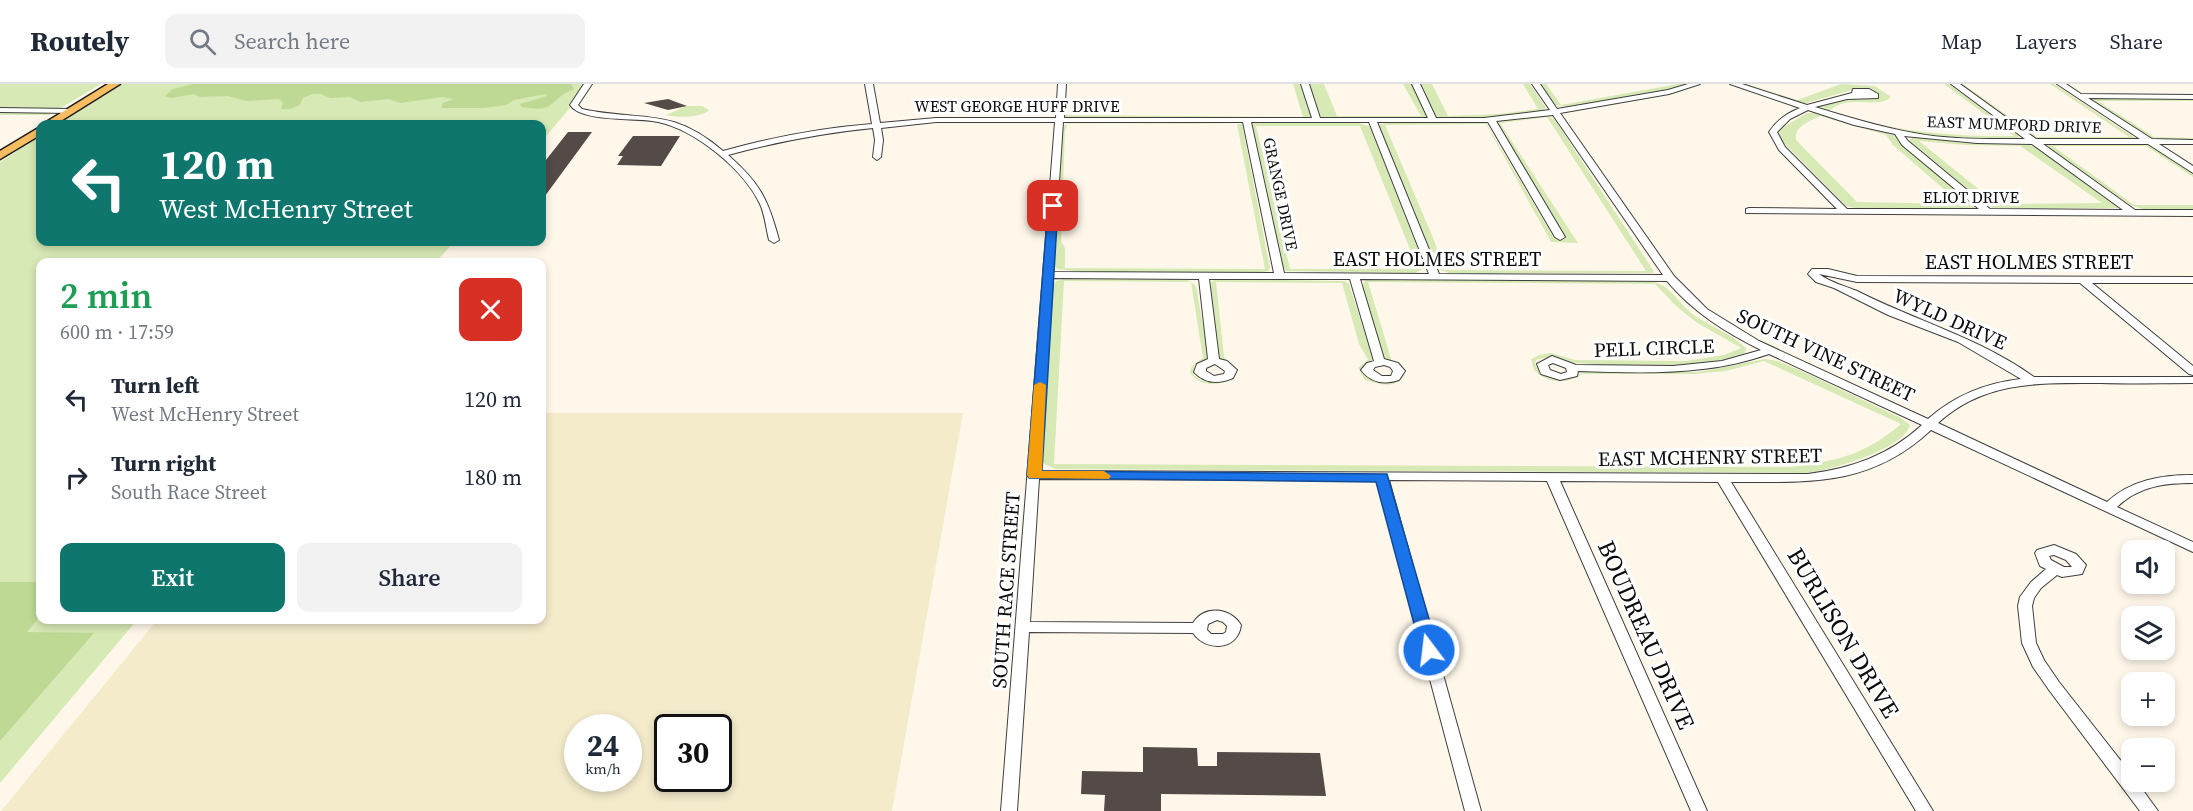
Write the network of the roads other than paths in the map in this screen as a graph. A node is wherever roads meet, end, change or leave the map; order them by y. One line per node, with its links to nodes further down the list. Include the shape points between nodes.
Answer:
1 (115, 84): 17 (main road)
2 (588, 84): 32 (street, via 574,105 583,112 664,120 698,135)
3 (869, 84): 26 (street)
4 (1062, 84): 20 (street, SOUTH RACE STREET)
5 (1305, 84): 22 (street)
6 (1416, 84): 25 (street)
7 (1536, 84): 18 (street, SOUTH VINE STREET)
8 (1696, 84): 18 (street, WEST GEORGE HUFF DRIVE)
9 (1734, 84): 15 (street, EAST MUMFORD DRIVE)
10 (1955, 84): 29 (street)
11 (2061, 84): 13 (street)
12 (1856, 95): 15 (street)
13 (2080, 96): 14 (street); 30 (street)
14 (2193, 97)
15 (1808, 108): 28 (street, EAST MUMFORD DRIVE); 37 (street, via 1777,125 1773,136)
16 (0, 110): 17 (street)
17 (71, 111): 19 (main road)
18 (1555, 112): 23 (street, WEST GEORGE HUFF DRIVE); 48 (street, SOUTH VINE STREET)
19 (56, 120)
20 (1059, 120): 21 (street, WEST GEORGE HUFF DRIVE); 26 (street, WEST GEORGE HUFF DRIVE); 43 (street, SOUTH RACE STREET)
21 (1246, 120): 22 (street, WEST GEORGE HUFF DRIVE); 45 (street, GRANGE DRIVE)
22 (1317, 120): 24 (street, WEST GEORGE HUFF DRIVE)
23 (1491, 120): 25 (street, WEST GEORGE HUFF DRIVE); 41 (street)
24 (1372, 121): 25 (street, WEST GEORGE HUFF DRIVE); 47 (street)
25 (1434, 121)
26 (877, 124): 32 (street, WEST GEORGE HUFF DRIVE, via 801,134); 34 (street)
27 (36, 133): 33 (main road)
28 (1899, 134): 29 (street, EAST MUMFORD DRIVE); 38 (street)
29 (2034, 141): 30 (street, EAST MUMFORD DRIVE); 39 (street)
30 (2151, 142): 31 (street, EAST MUMFORD DRIVE); 35 (street)
31 (2193, 142)
32 (721, 154): 42 (street, via 764,203)
33 (0, 156)
34 (877, 157)
35 (2193, 170)
36 (1749, 211): 37 (street, ELIOT DRIVE)
37 (1844, 211): 38 (street, ELIOT DRIVE)
38 (1988, 212): 39 (street, ELIOT DRIVE)
39 (2133, 213): 40 (street, ELIOT DRIVE)
40 (2193, 213)
41 (1560, 237)
42 (774, 240)
43 (1048, 275): 44 (street, EAST HOLMES STREET); 61 (street, SOUTH RACE STREET)
44 (1204, 276): 45 (street, EAST HOLMES STREET); 54 (street)
45 (1280, 276): 46 (street, EAST HOLMES STREET)
46 (1354, 277): 47 (street, EAST HOLMES STREET); 55 (street)
47 (1436, 277): 48 (street, EAST HOLMES STREET)
48 (1670, 278): 53 (street, SOUTH VINE STREET, via 1708,316)
49 (1864, 279): 50 (street, EAST HOLMES STREET); 52 (street, via 1855,284); 52 (street, WYLD DRIVE, via 1819,271 1814,274)
50 (2083, 280): 51 (street, EAST HOLMES STREET); 57 (street)
51 (2193, 280)
52 (1852, 292): 59 (street, WYLD DRIVE, via 1901,317 1962,340)
53 (1770, 350): 56 (street, PELL CIRCLE, via 1702,368); 60 (street, SOUTH VINE STREET)
54 (1214, 362)
55 (1380, 362)
56 (1573, 368)
57 (2193, 372)
58 (2193, 380): 59 (street, EAST MCHENRY STREET)
59 (2032, 381): 60 (street, EAST MCHENRY STREET, via 1998,386 1966,397)
60 (1929, 424): 64 (street, EAST MCHENRY STREET, via 1889,456 1849,471 1808,478); 66 (street, SOUTH VINE STREET)
61 (1034, 475): 62 (street, EAST MCHENRY STREET); 69 (street, SOUTH RACE STREET)
62 (1382, 477): 63 (street, EAST MCHENRY STREET); 72 (street)
63 (1552, 478): 64 (street, EAST MCHENRY STREET); 73 (street, BOUDREAU DRIVE)
64 (1723, 479): 74 (street, BURLISON DRIVE)
65 (2193, 479): 66 (street, via 2132,488)
66 (2108, 508): 67 (street, SOUTH VINE STREET)
67 (2193, 547)
68 (2055, 569): 75 (street, via 2027,597 2029,643 2054,686)
69 (1022, 627): 70 (street); 71 (street, SOUTH RACE STREET)
70 (1199, 628)
71 (1009, 811)
72 (1473, 811)
73 (1699, 811)
74 (1925, 811)
75 (2150, 811)

